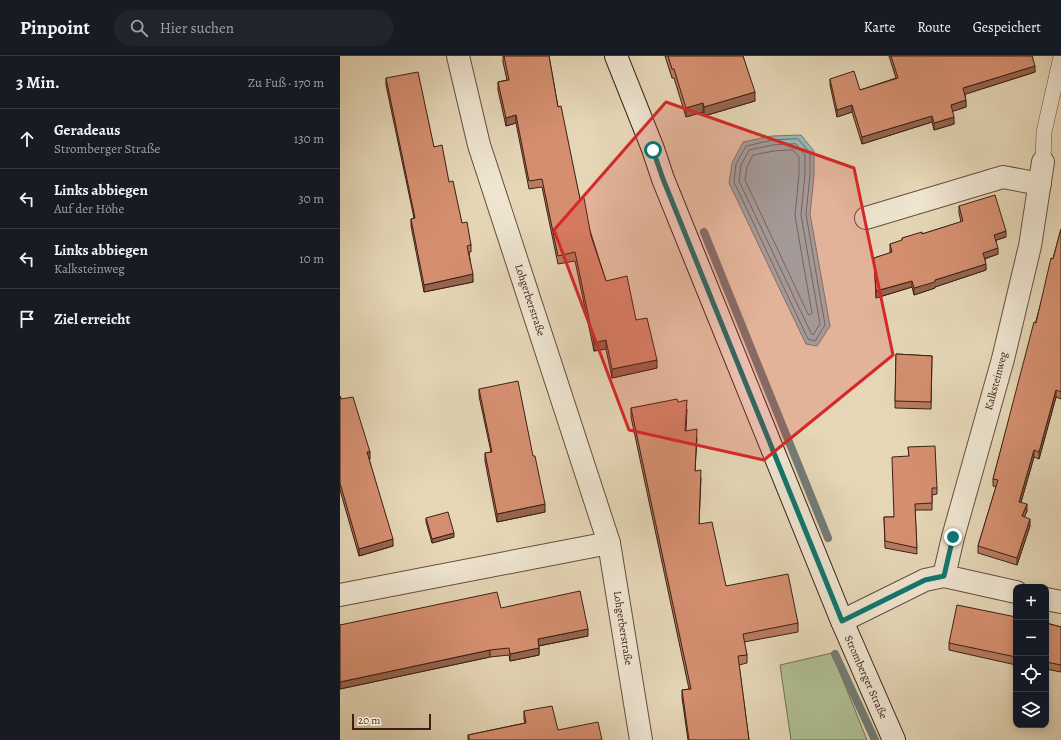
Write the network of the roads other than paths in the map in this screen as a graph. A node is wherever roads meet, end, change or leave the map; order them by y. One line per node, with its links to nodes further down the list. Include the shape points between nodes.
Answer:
1 (458, 56): 7 (street, Lohgerberstraße, via 479,145)
2 (616, 56): 13 (street, Stromberger Straße, via 663,179)
3 (1061, 57): 4 (lane, via 1044,132)
4 (1043, 162): 5 (street, Kalksteinweg)
5 (1040, 184): 6 (street, via 1003,177); 8 (street, Kalksteinweg, via 1030,246 1003,359)
6 (866, 218)
7 (609, 543): 10 (street); 14 (street, Lohgerberstraße)
8 (944, 576): 9 (street); 13 (street, via 925,580)
9 (1013, 591)
10 (340, 595)
11 (1049, 600): 12 (street)
12 (1061, 602)
13 (842, 621): 15 (street, Stromberger Straße)
14 (641, 740)
15 (894, 740)

